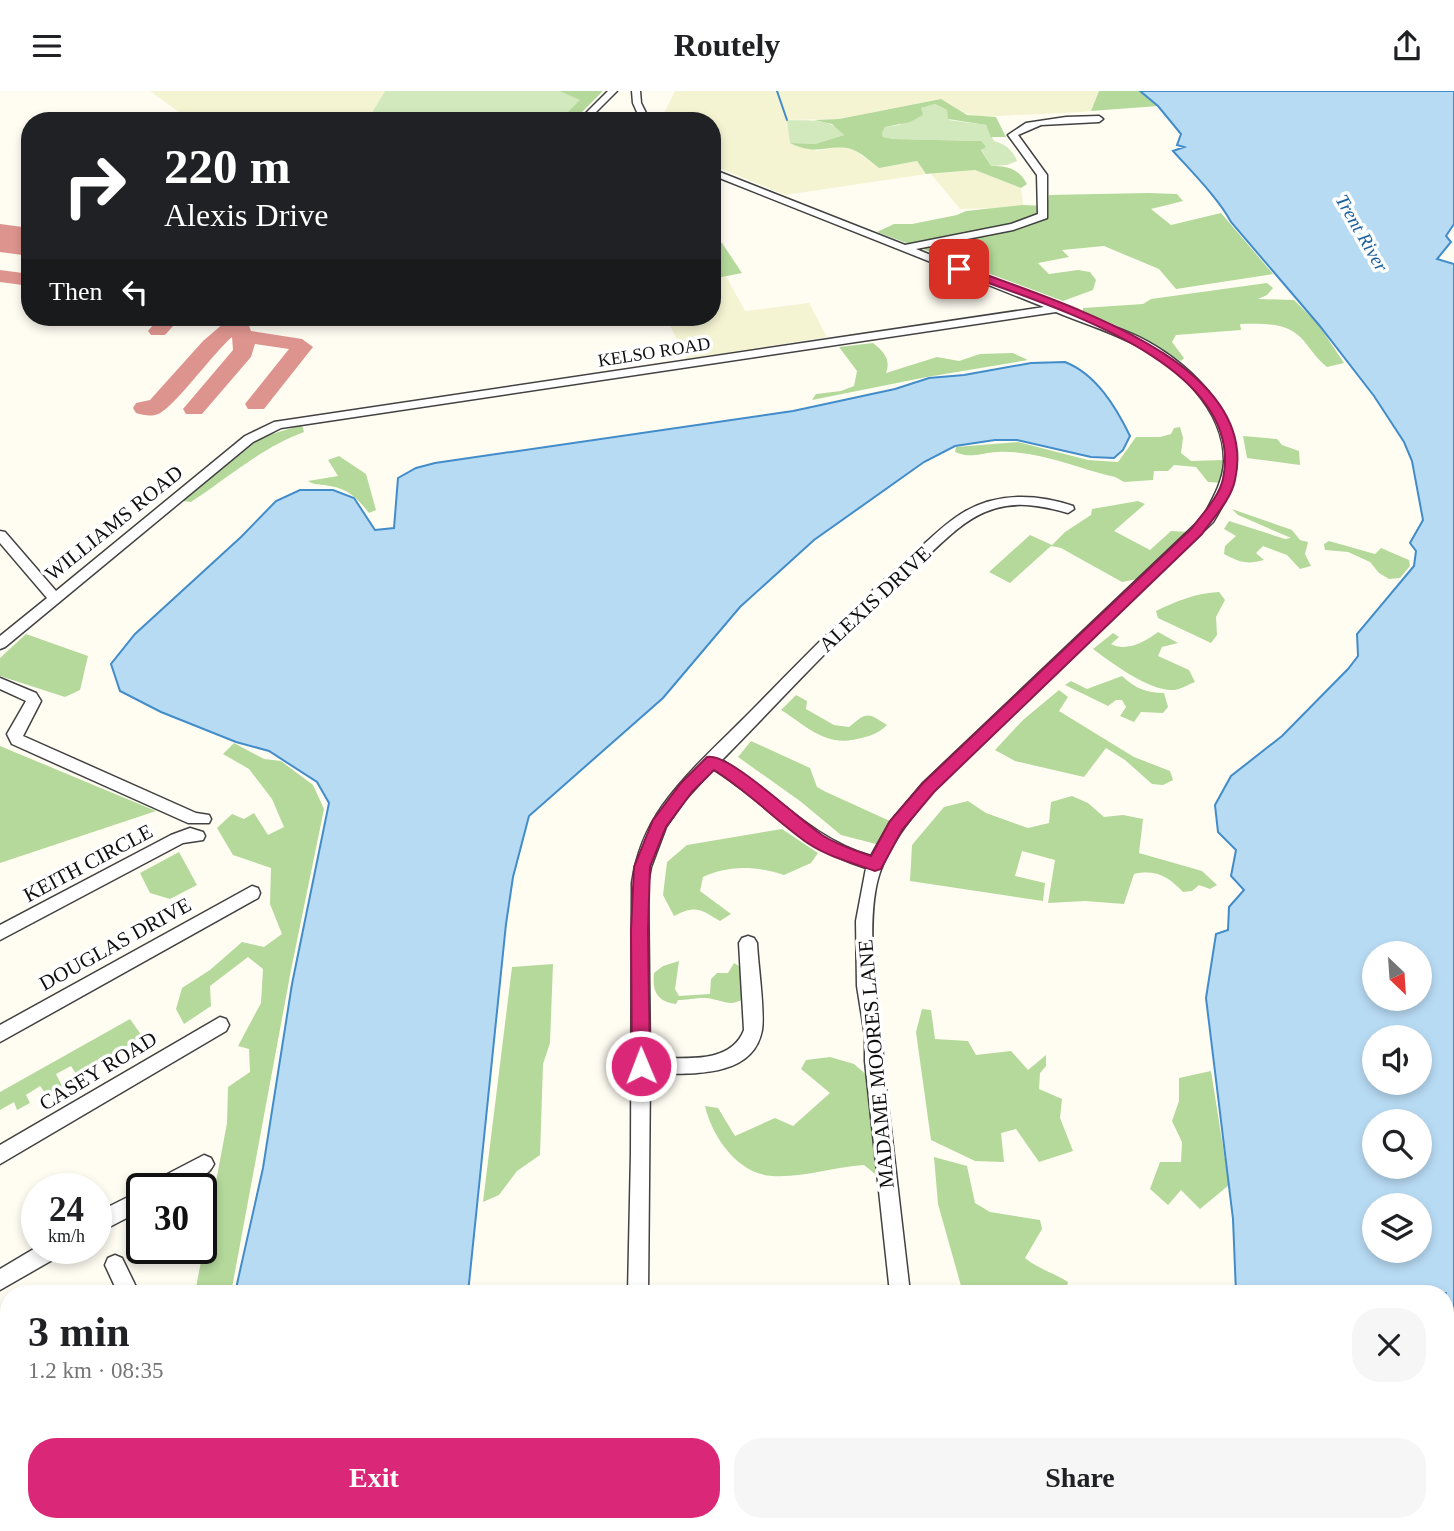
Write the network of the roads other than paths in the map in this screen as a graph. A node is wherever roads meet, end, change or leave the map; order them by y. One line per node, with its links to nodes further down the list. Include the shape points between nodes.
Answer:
1 (613, 91): 3 (street)
2 (636, 91): 4 (street)
3 (591, 112)
4 (642, 112)
5 (1099, 118): 7 (street, via 1037,122 1018,128 1013,135 1042,175 1043,216 1013,227)
6 (721, 176): 7 (street, MADAME MOORES LANE)
7 (905, 248): 8 (street, MADAME MOORES LANE)
8 (1060, 308): 9 (street, KELSO ROAD, via 292,421); 18 (street, MADAME MOORES LANE, via 1136,339 1185,373 1225,425 1232,453 1229,480 1217,507 1197,531 920,797 896,825)
9 (255, 435): 12 (street, WILLIAMS ROAD)
10 (1068, 509): 15 (street, ALEXIS DRIVE, via 1020,500 988,505 968,515 816,653)
11 (0, 535): 12 (street)
12 (57, 597): 13 (street, WILLIAMS ROAD)
13 (0, 643)
14 (0, 683): 16 (street, via 34,701 16,726 17,740)
15 (712, 761): 18 (street, via 814,839); 24 (street, ALEXIS DRIVE, via 659,824 642,867)
16 (203, 819)
17 (197, 836): 20 (street, KEITH CIRCLE, via 177,839)
18 (875, 864): 33 (street, MADAME MOORES LANE, via 863,948)
19 (252, 893): 23 (street, DOUGLAS DRIVE)
20 (0, 933)
21 (748, 943): 24 (street, via 750,1044 738,1056 721,1062)
22 (220, 1025): 25 (street, CASEY ROAD)
23 (0, 1034)
24 (641, 1066): 32 (street, ALEXIS DRIVE)
25 (0, 1155)
26 (204, 1164): 27 (street)
27 (188, 1173)
28 (27, 1264): 30 (street)
29 (115, 1265): 31 (street)
30 (0, 1280)
31 (124, 1285)
32 (638, 1285)
33 (899, 1285)

